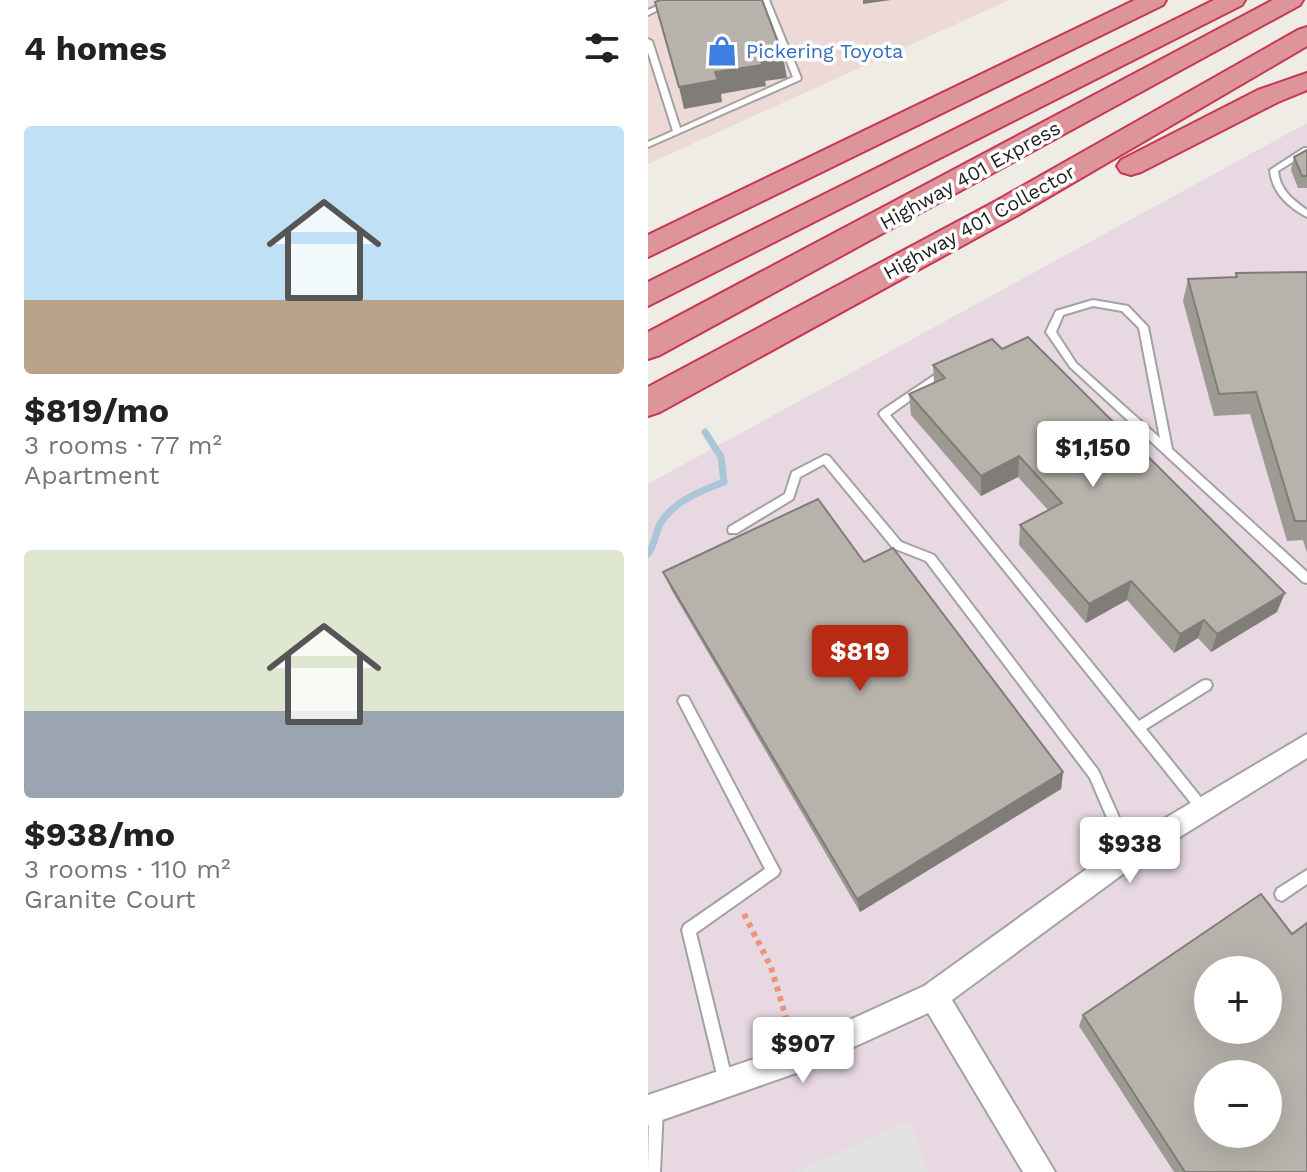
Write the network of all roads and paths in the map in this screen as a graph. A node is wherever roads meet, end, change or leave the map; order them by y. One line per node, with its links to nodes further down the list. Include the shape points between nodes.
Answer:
1 (676, 0): 7 (lane)
2 (766, 0): 12 (lane, via 797,78)
3 (1116, 0): 11 (highway)
4 (1154, 0): 11 (highway)
5 (1233, 0): 17 (highway, Highway 401 Express)
6 (1291, 0): 18 (highway, Highway 401 Express)
7 (648, 13)
8 (1307, 35): 19 (highway, Highway 401 Collector)
9 (648, 41): 12 (lane)
10 (1307, 81): 19 (highway)
11 (970, 89): 16 (highway)
12 (677, 132): 13 (lane)
13 (648, 145)
14 (1307, 150): 15 (lane, via 1274,170 1274,182 1282,196)
15 (1307, 214)
16 (648, 247)
17 (648, 295)
18 (648, 347)
19 (745, 351): 21 (highway, Highway 401 Collector)
20 (957, 362): 27 (lane, via 884,414)
21 (648, 403)
22 (1167, 451): 22 (lane, via 1073,365 1051,332 1059,313 1093,303 1125,308 1143,327); 24 (lane)
23 (733, 530): 30 (lane, via 789,496 796,475 825,459 897,545 930,558 1094,774)
24 (1307, 579)
25 (1206, 685): 27 (lane)
26 (684, 701): 33 (lane, via 773,871)
27 (1138, 728): 29 (lane)
28 (1307, 745): 29 (street)
29 (1203, 809): 30 (street)
30 (1129, 854): 34 (street)
31 (1307, 876): 32 (lane)
32 (1282, 894)
33 (735, 898): 35 (path, via 771,967); 36 (lane, via 689,930)
34 (934, 996): 36 (street); 39 (street)
35 (790, 1031)
36 (727, 1085): 37 (street)
37 (652, 1108): 38 (lane)
38 (652, 1172)
39 (1040, 1172)

